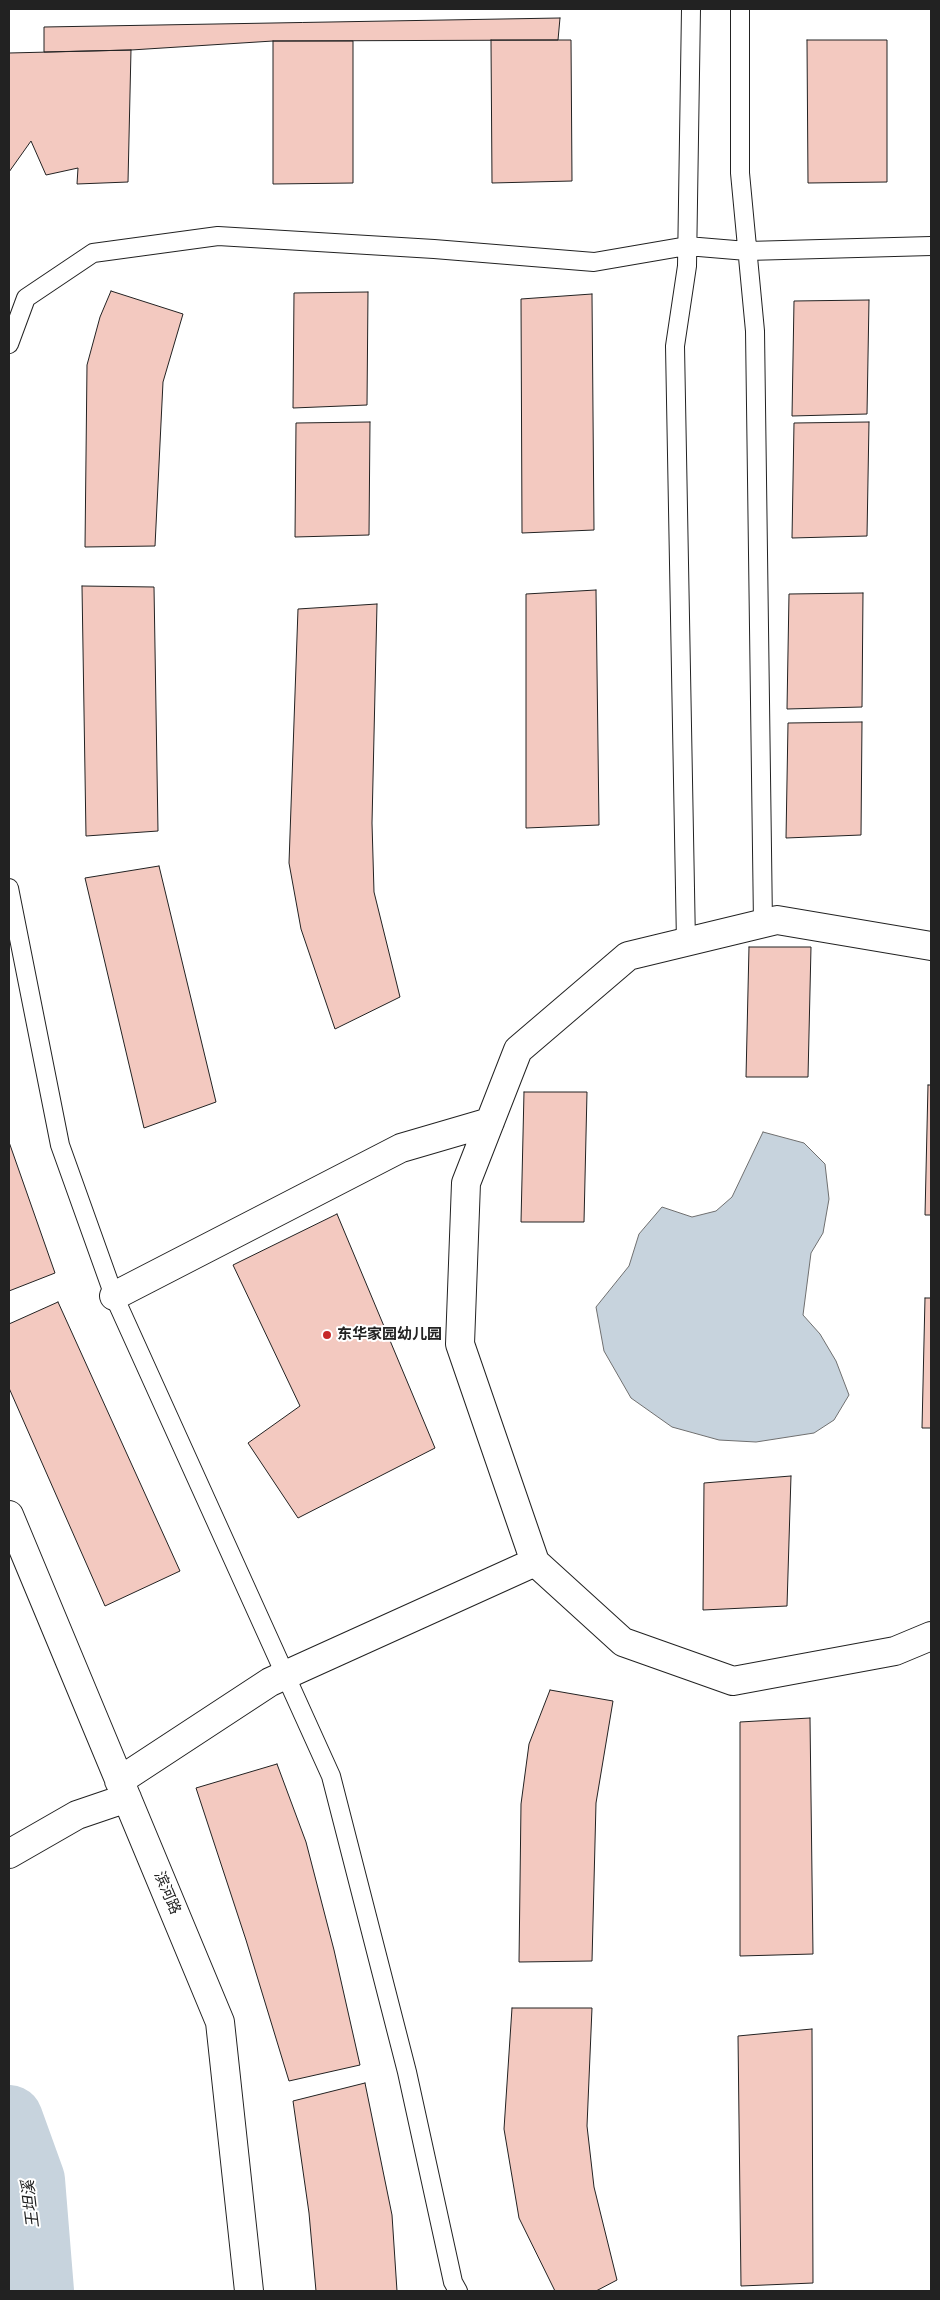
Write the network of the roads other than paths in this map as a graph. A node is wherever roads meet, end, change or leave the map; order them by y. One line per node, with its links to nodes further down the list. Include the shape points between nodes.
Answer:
1 (691, 9): 3 (lane)
2 (740, 9): 5 (lane, via 740,173)
3 (687, 246): 5 (lane); 6 (lane, via 594,262 218,236 93,253 26,298); 9 (lane, via 675,346)
4 (931, 246): 5 (lane)
5 (747, 251): 8 (lane, via 756,341)
6 (9, 344)
7 (9, 888): 12 (lane, via 60,1145)
8 (764, 924): 9 (street); 10 (street, via 777,920)
9 (686, 942): 11 (street, via 628,956 518,1050)
10 (931, 946)
11 (490, 1122): 12 (street, via 400,1148); 14 (street, via 466,1183 460,1344)
12 (114, 1296): 16 (lane)
13 (9, 1515): 17 (street, 滨河路)
14 (534, 1562): 15 (street, via 623,1642 733,1681 895,1651); 16 (street)
15 (931, 1636)
16 (285, 1675): 17 (street, via 270,1682); 20 (lane, via 331,1776 407,2072 453,2282)
17 (123, 1789): 18 (street); 19 (street, 滨河路, via 220,2022)
18 (9, 1854)
19 (249, 2291)
20 (458, 2291)

